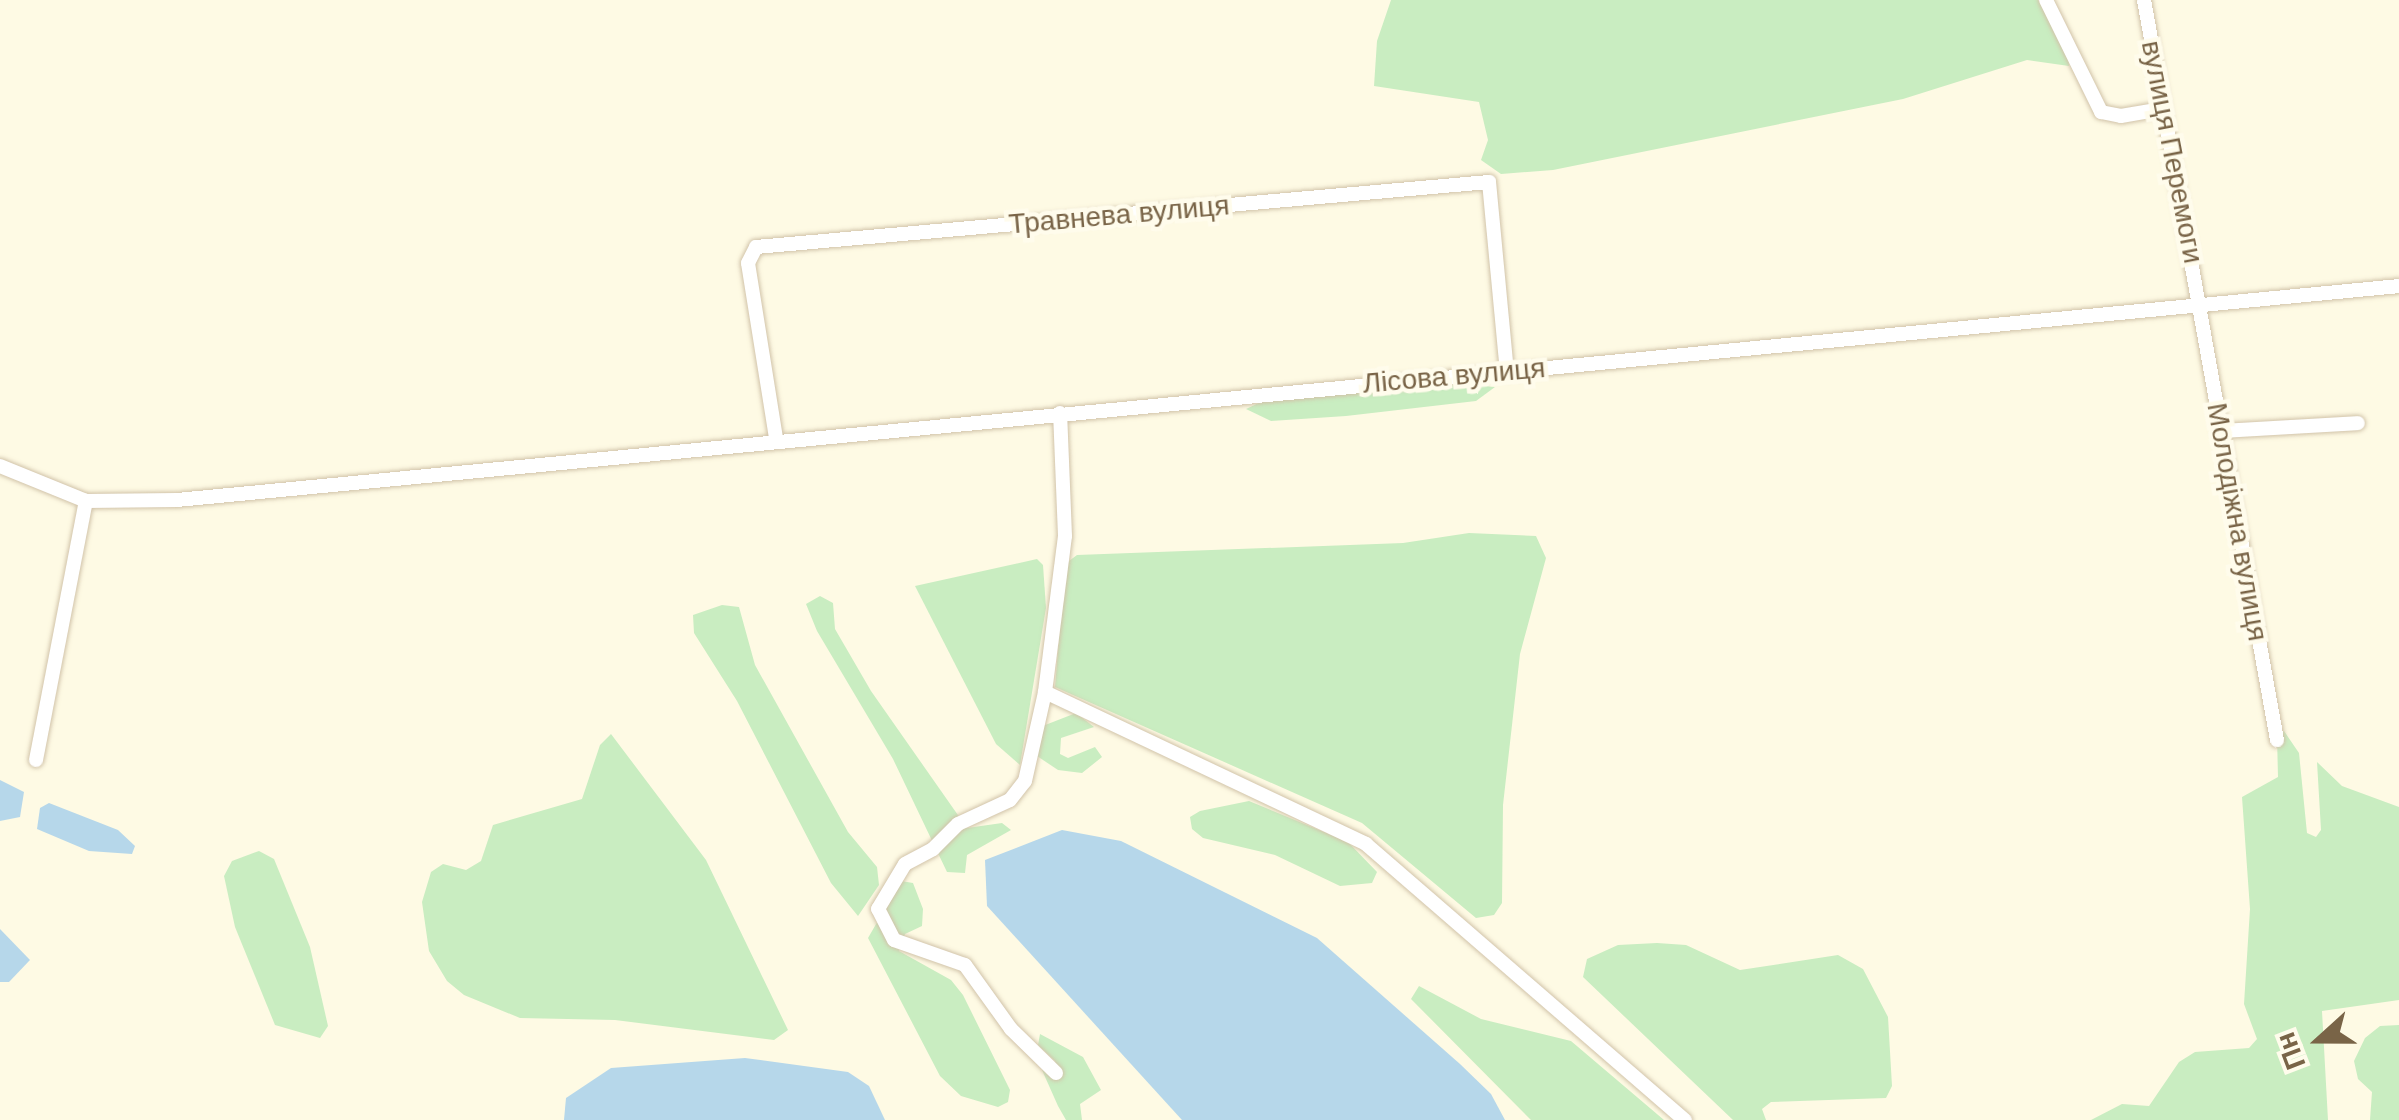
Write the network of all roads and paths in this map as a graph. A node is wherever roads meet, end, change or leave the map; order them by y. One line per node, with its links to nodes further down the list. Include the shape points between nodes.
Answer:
1 (2046, 0): 3 (street, via 2101,112)
2 (2144, 0): 3 (street, вулиця Перемоги)
3 (2162, 109): 5 (street, вулиця Перемоги)
4 (2399, 286): 5 (street, Лісова вулиця)
5 (2202, 303): 6 (street, Лісова вулиця); 9 (street, Молодіжна вулиця)
6 (1507, 371): 7 (street, Лісова вулиця); 10 (street, Травнева вулиця, via 1488,182 756,247 748,263)
7 (1060, 413): 10 (street, Лісова вулиця); 13 (street, via 1065,536)
8 (2358, 423): 9 (street)
9 (2220, 431): 14 (street, Молодіжна вулиця)
10 (776, 438): 12 (street, Лісова вулиця, via 176,500)
11 (0, 466): 12 (street)
12 (86, 501): 15 (street)
13 (1046, 692): 16 (street, via 1018,792 958,824 905,864 878,909 894,940 965,965 1011,1029); 17 (street, via 1366,844)
14 (2276, 740)
15 (36, 760)
16 (1056, 1074)
17 (1685, 1120)

